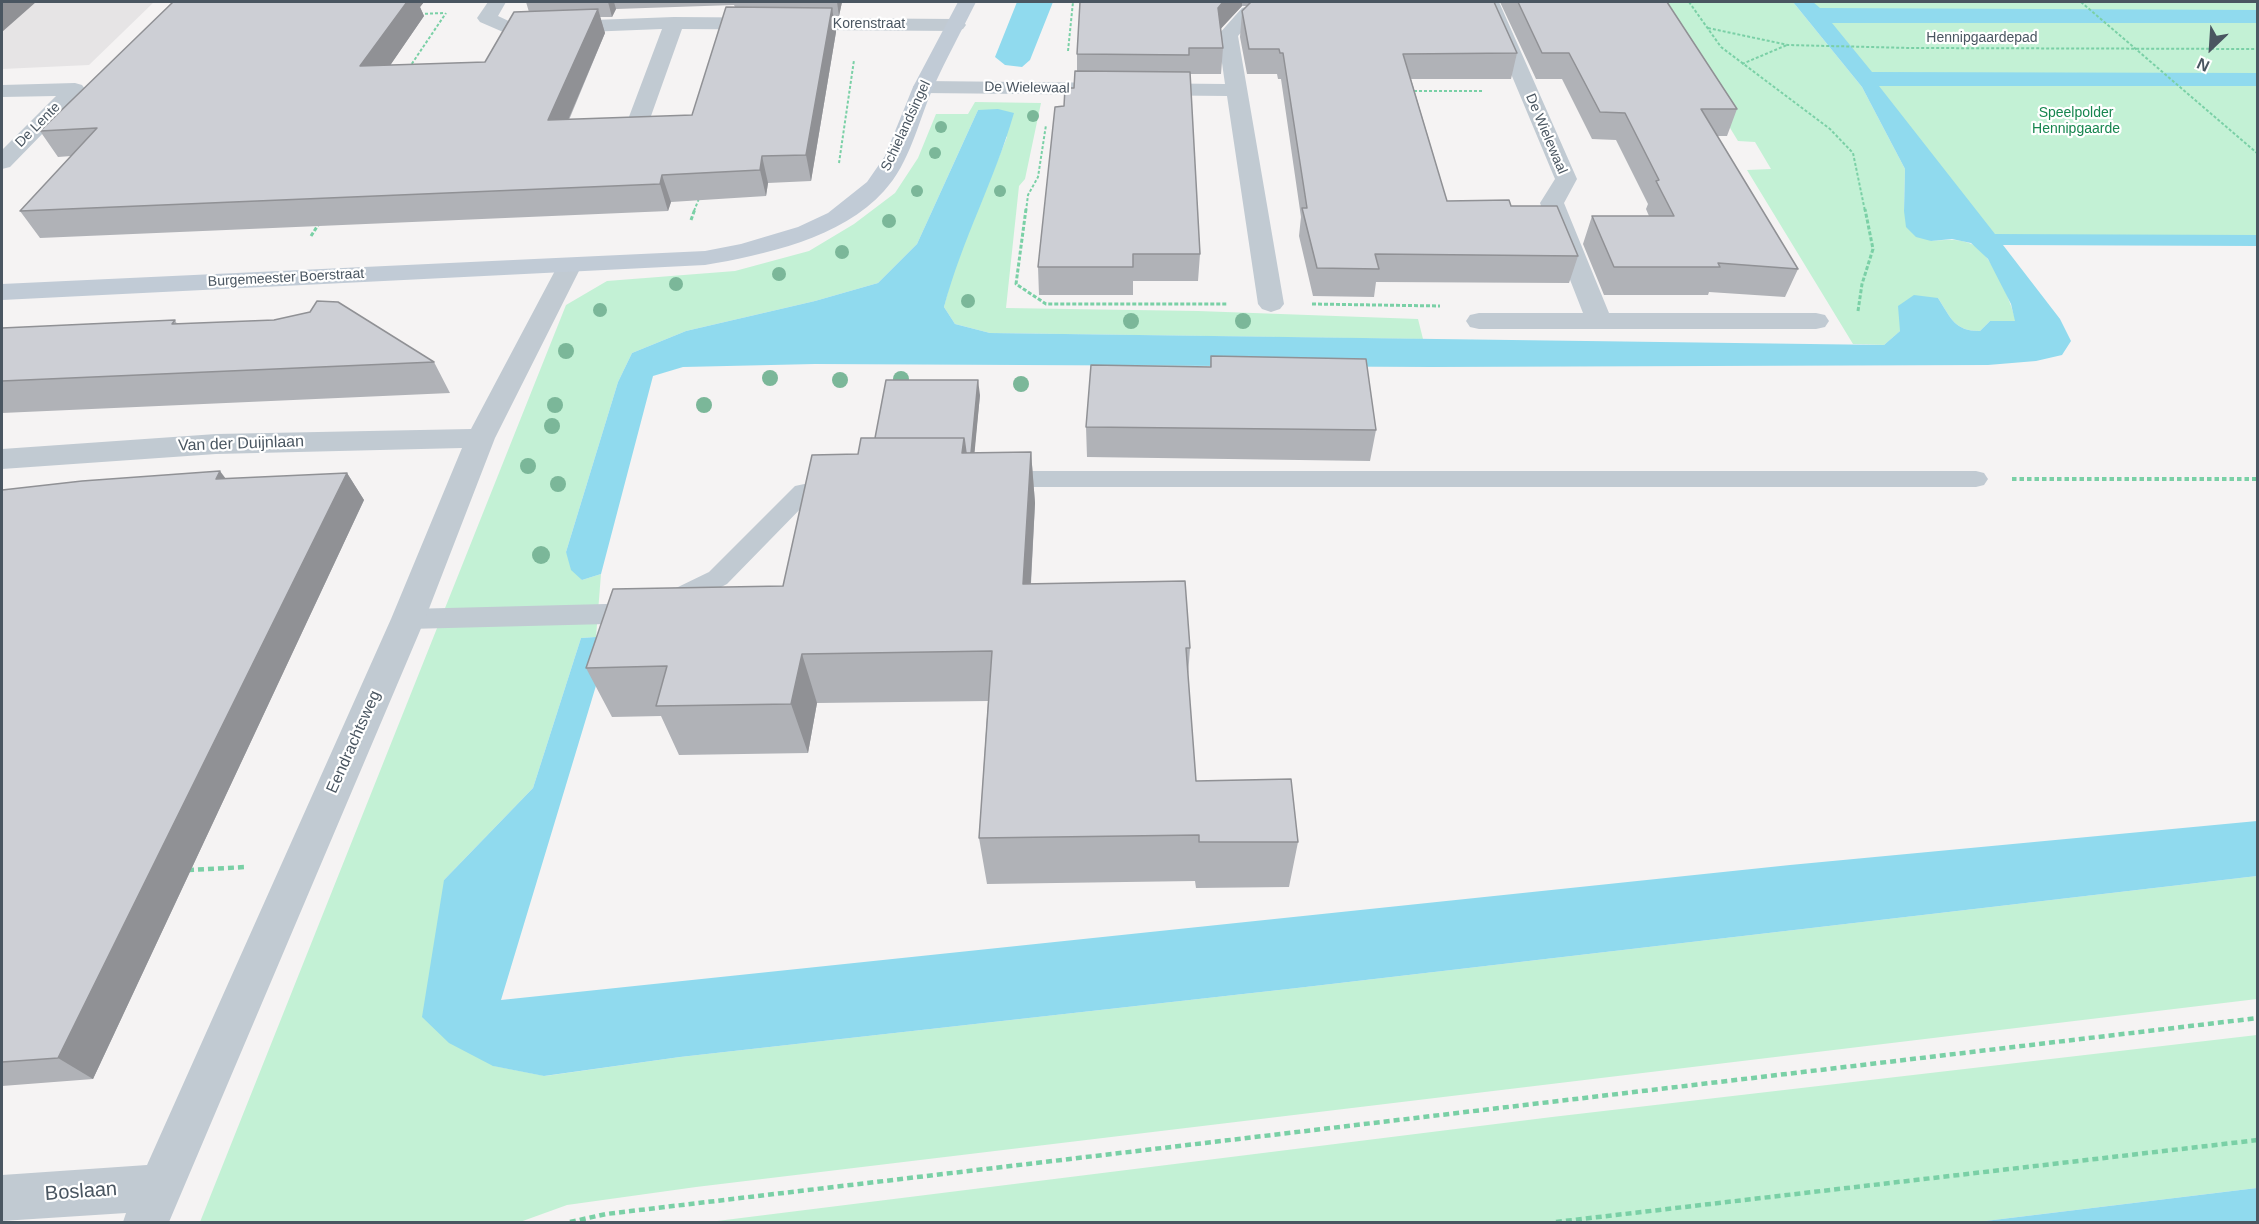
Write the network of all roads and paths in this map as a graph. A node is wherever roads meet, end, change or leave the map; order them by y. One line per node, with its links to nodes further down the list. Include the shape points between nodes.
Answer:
1 (967, 2): 13 (street, Schielandsingel)
2 (1073, 2): 21 (path, via 1065,79)
3 (1689, 2): 14 (path)
4 (2082, 2): 16 (path)
5 (494, 6): 9 (path); 11 (street, Korenstraat, via 487,18 510,29)
6 (1247, 7): 8 (street); 22 (street, via 1228,35)
7 (1485, 9): 25 (street, De Wielewaal)
8 (1308, 12)
9 (444, 13): 10 (path); 19 (path)
10 (410, 14)
11 (674, 23): 12 (street, Korenstraat); 26 (street)
12 (860, 24): 13 (street, Korenstraat); 29 (path)
13 (956, 24): 20 (street, Schielandsingel)
14 (1708, 28): 15 (path, Hennipgaardepad); 18 (path, via 1721,47)
15 (1788, 45): 16 (path, Hennipgaardepad); 18 (path)
16 (2136, 49): 17 (path, Hennipgaardepad); 27 (path)
17 (2258, 49)
18 (1742, 64): 39 (path, via 1830,129 1853,153 1873,249 1857,314 1837,322)
19 (407, 70)
20 (923, 87): 21 (street, De Wielewaal); 34 (street, Schielandsingel, via 896,156 876,187 836,218 780,241 705,258)
21 (1051, 88): 22 (street, De Wielewaal); 36 (path, via 1038,177 1028,195 1016,284 1046,304)
22 (1238, 90): 36 (street)
23 (2, 91): 28 (street, De Lente, via 75,89)
24 (1405, 91): 25 (path)
25 (1528, 91): 38 (street, De Wielewaal, via 1566,179 1552,203)
26 (635, 130)
27 (2258, 154)
28 (2, 162)
29 (836, 173)
30 (702, 192): 32 (path, via 690,224)
31 (321, 220): 33 (path, via 309,239)
32 (697, 224)
33 (319, 239)
34 (570, 264): 35 (street, Burgemeester Boerstraat); 40 (street, Eendrachtsweg)
35 (2, 292)
36 (1271, 304): 37 (path, via 1453,306)
37 (1479, 321): 38 (street)
38 (1599, 321): 39 (street)
39 (1816, 321)
40 (481, 438): 41 (street, Van der Duijnlaan, via 216,444); 46 (street, Eendrachtsweg)
41 (2, 459)
42 (980, 479): 43 (lane)
43 (1976, 479): 44 (path)
44 (2258, 479)
45 (860, 481): 46 (lane, via 803,492 718,578 648,613)
46 (408, 619): 47 (street, Eendrachtsweg)
47 (301, 864): 48 (path); 52 (street, Eendrachtsweg)
48 (181, 871)
49 (2258, 1018): 53 (path, via 618,1212)
50 (2258, 1140): 54 (path)
51 (2, 1198): 52 (street, Boslaan)
52 (154, 1205)
53 (570, 1222)
54 (1556, 1222)

